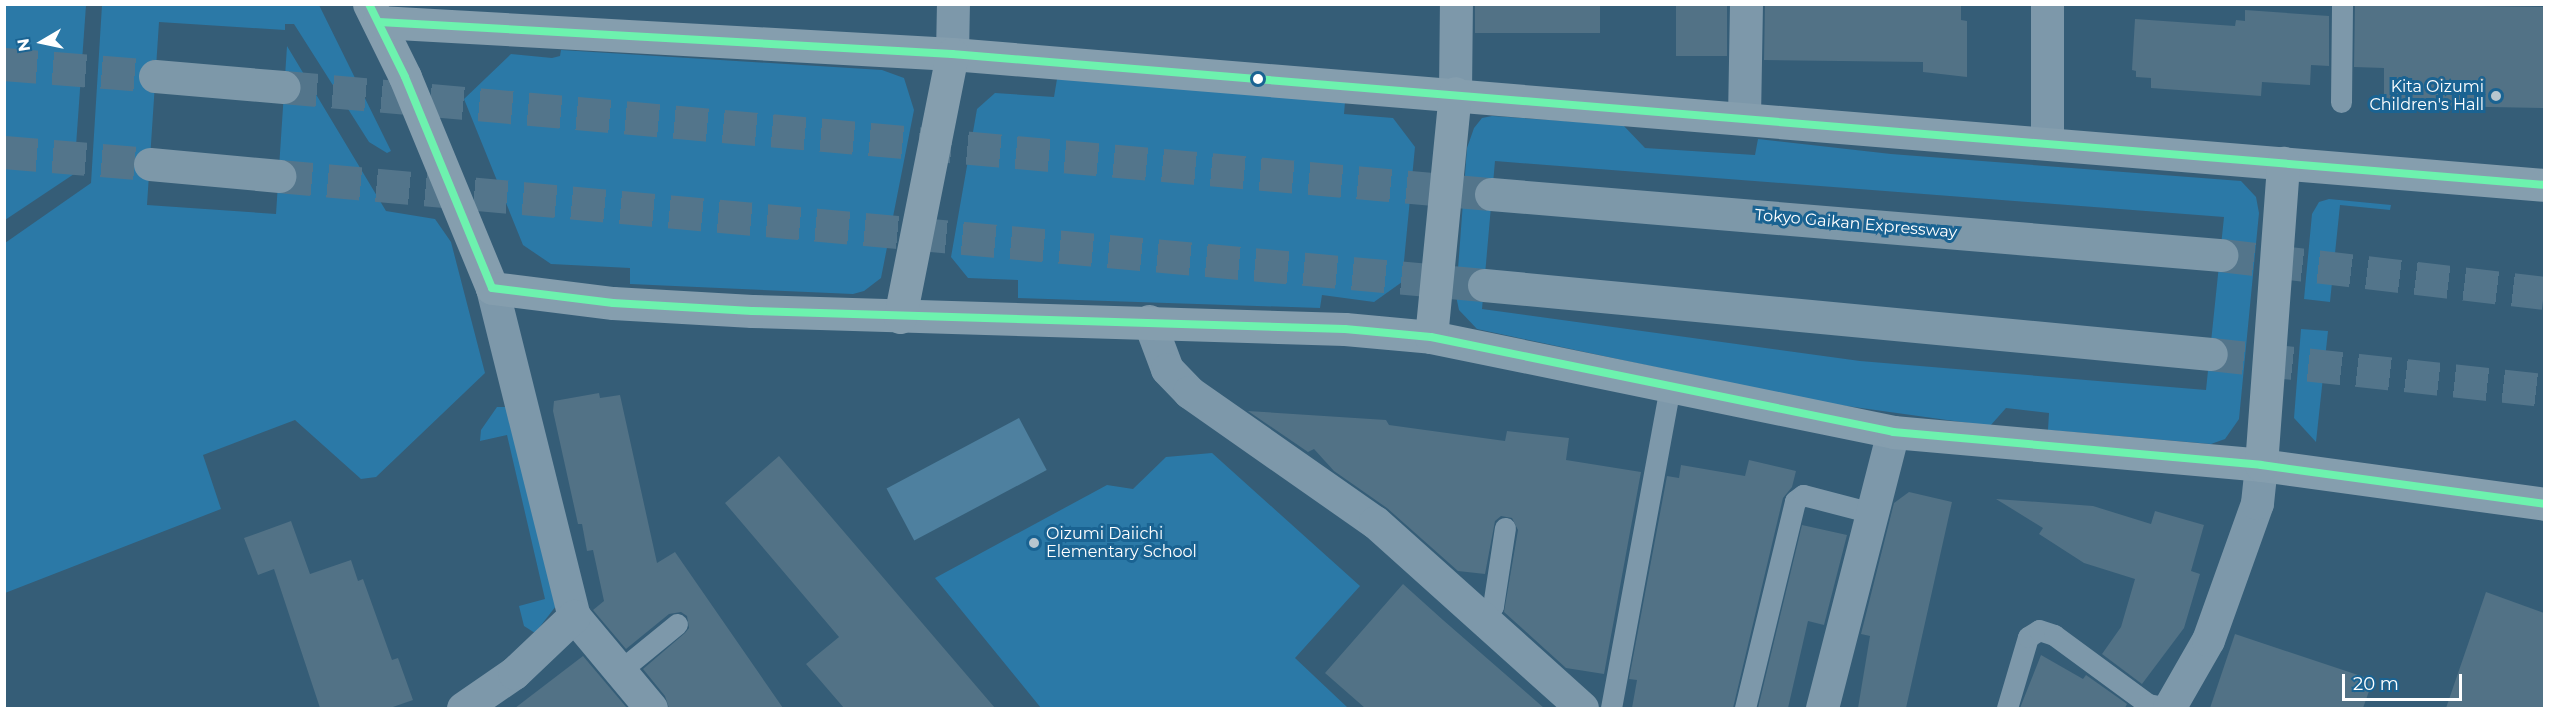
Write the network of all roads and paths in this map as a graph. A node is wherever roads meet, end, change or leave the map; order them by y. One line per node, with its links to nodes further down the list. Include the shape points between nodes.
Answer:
1 (953, 4): 7 (street)
2 (1456, 4): 10 (street)
3 (1746, 4): 12 (street)
4 (2047, 4): 13 (street)
5 (2342, 4): 11 (lane)
6 (392, 14): 7 (street); 21 (street)
7 (952, 54): 10 (street); 22 (street)
8 (155, 76): 9 (highway)
9 (284, 87)
10 (1455, 93): 12 (street); 24 (street)
11 (2341, 102)
12 (1744, 118): 13 (street)
13 (2048, 141): 14 (street)
14 (2283, 163): 17 (street); 28 (street)
15 (150, 164): 16 (highway)
16 (279, 177)
17 (2544, 185)
18 (1491, 194): 19 (highway, Tokyo Gaikan Expressway)
19 (2221, 255)
20 (1484, 285): 25 (highway)
21 (492, 288): 22 (street, via 613,303); 32 (street)
22 (900, 317): 23 (street)
23 (1149, 321): 24 (street, via 1346,329); 33 (street, via 1167,369 1189,392 1375,522)
24 (1431, 338): 26 (street)
25 (2211, 354)
26 (1670, 387): 27 (street); 39 (lane)
27 (1893, 432): 28 (street); 30 (street)
28 (2261, 465): 29 (street); 43 (street, via 2257,503 2208,640)
29 (2544, 504)
30 (1872, 513): 40 (lane, via 1803,495 1796,501); 41 (street)
31 (1505, 528): 33 (lane, via 1493,606)
32 (574, 616): 35 (street); 36 (street, via 514,673)
33 (1483, 619): 38 (street)
34 (677, 624): 35 (lane)
35 (622, 669): 37 (street)
36 (463, 708)
37 (651, 708)
38 (1582, 708)
39 (1611, 708)
40 (1745, 708)
41 (1822, 708)
42 (2007, 708): 43 (lane, via 2028,637 2039,630 2054,634 2148,704)
43 (2169, 708)

